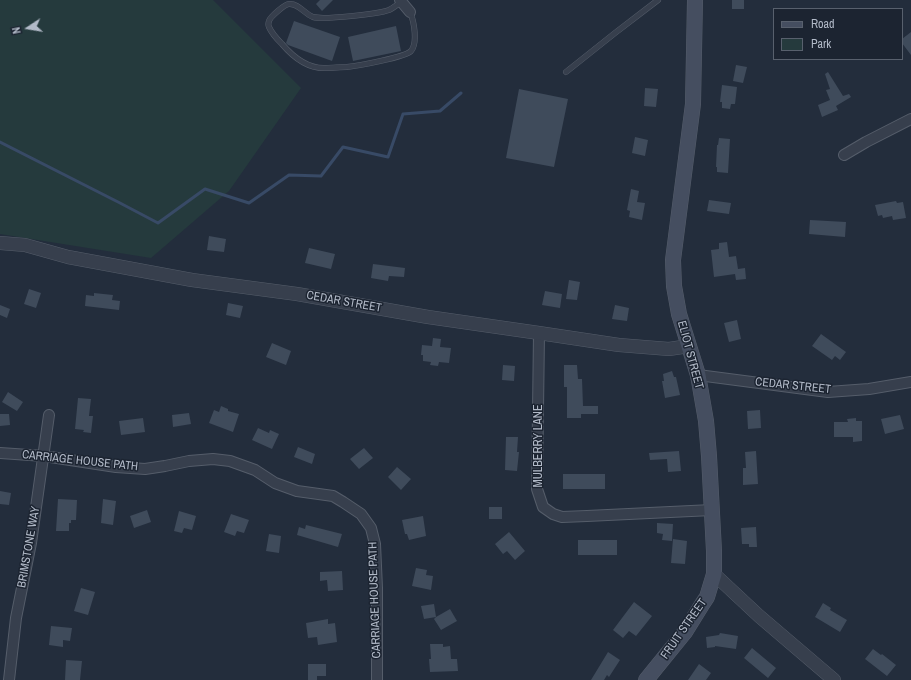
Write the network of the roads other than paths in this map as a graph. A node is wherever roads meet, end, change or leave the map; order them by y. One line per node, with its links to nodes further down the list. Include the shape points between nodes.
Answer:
1 (658, 0): 5 (lane)
2 (695, 0): 10 (main road, ELIOT STREET, via 693,104 673,260 674,286)
3 (401, 1): 4 (street); 4 (lane, via 393,8 380,12 320,18 312,17 289,4 271,17 268,24 272,33 284,46 308,65 324,68 352,66 410,52 415,38)
4 (410, 12)
5 (566, 72)
6 (911, 119): 7 (street)
7 (844, 155)
8 (0, 242): 9 (street, CEDAR STREET, via 192,280 297,294)
9 (539, 333): 10 (street, CEDAR STREET, via 619,345 669,349); 16 (street, MULBERRY LANE, via 537,488 543,507 562,517)
10 (689, 346): 11 (main road, ELIOT STREET)
11 (698, 375): 12 (street, CEDAR STREET, via 828,392); 16 (main road, ELIOT STREET, via 706,421)
12 (911, 382)
13 (49, 415): 15 (street, BRIMSTONE WAY)
14 (0, 453): 15 (street, CARRIAGE HOUSE PATH)
15 (44, 456): 18 (street, BRIMSTONE WAY, via 31,543 16,618); 19 (street, CARRIAGE HOUSE PATH, via 144,469 189,461 230,461 255,470 275,483 297,491 333,496 361,514 371,528 375,544)
16 (712, 510): 17 (main road, ELIOT STREET)
17 (714, 574): 20 (main road, FRUIT STREET, via 707,597 685,632); 21 (street)
18 (9, 680)
19 (377, 680)
20 (646, 680)
21 (834, 680)

